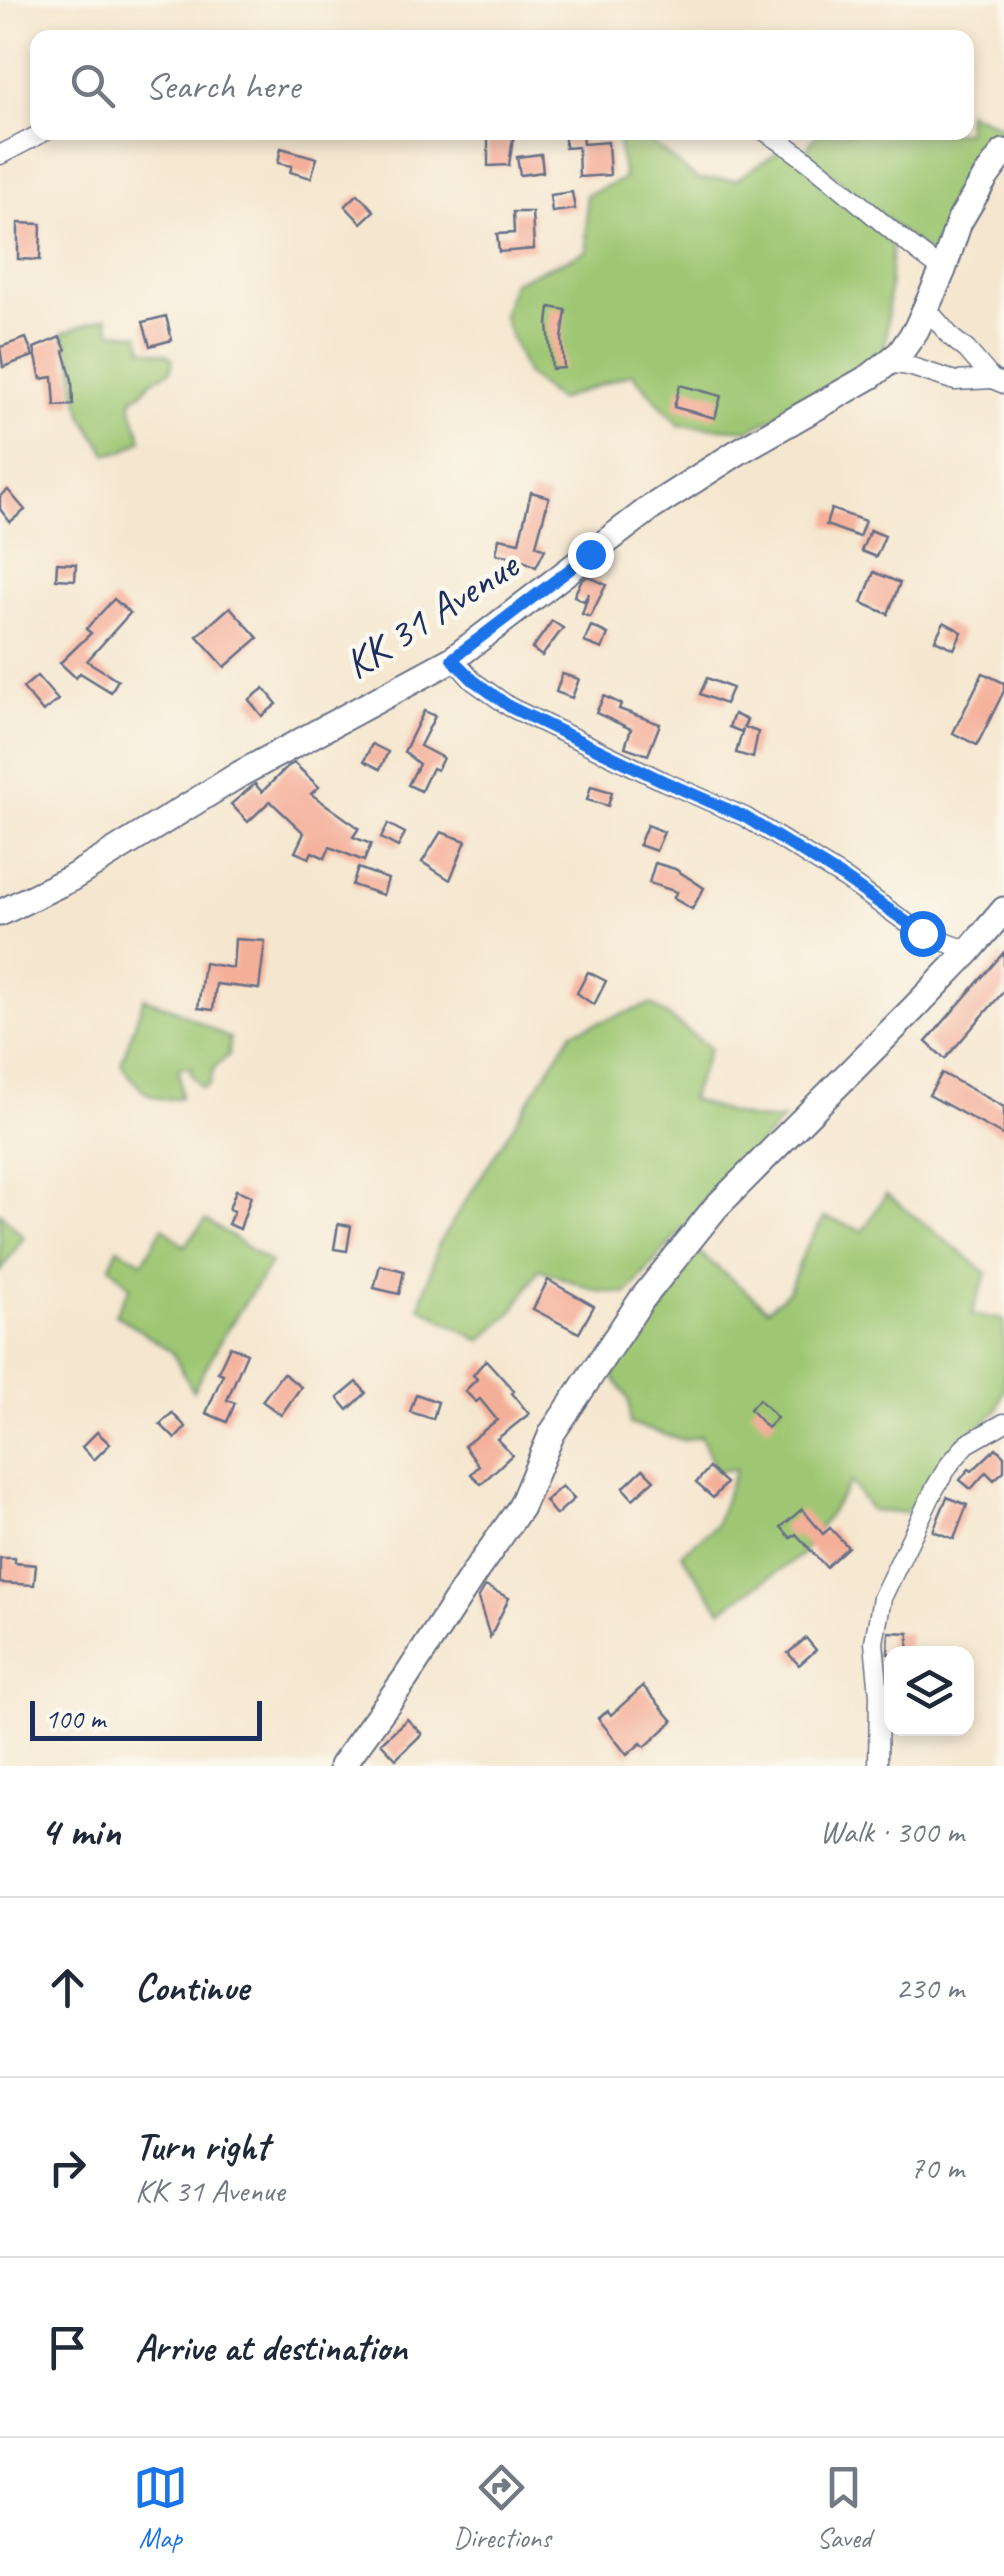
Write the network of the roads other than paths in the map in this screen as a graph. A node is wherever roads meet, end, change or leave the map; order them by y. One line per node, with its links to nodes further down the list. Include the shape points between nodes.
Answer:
1 (30, 139): 4 (street)
2 (778, 140): 5 (street)
3 (1004, 152): 5 (street, KK 31 Avenue, via 958,222)
4 (0, 155)
5 (943, 270): 6 (street, KK 31 Avenue)
6 (926, 308): 7 (street, KK 31 Avenue); 8 (street)
7 (888, 363): 8 (street, via 955,382); 9 (street, KK 31 Avenue, via 648,509)
8 (998, 382)
9 (452, 659): 11 (street, KK 31 Avenue); 12 (street, via 510,707 745,817 922,933)
10 (1004, 910): 12 (street)
11 (0, 914)
12 (970, 951): 14 (street, via 716,1206 642,1299 552,1432 522,1507)
13 (1004, 1423): 15 (street, via 967,1444 949,1464 882,1598 874,1642)
14 (342, 1766)
15 (878, 1766)

